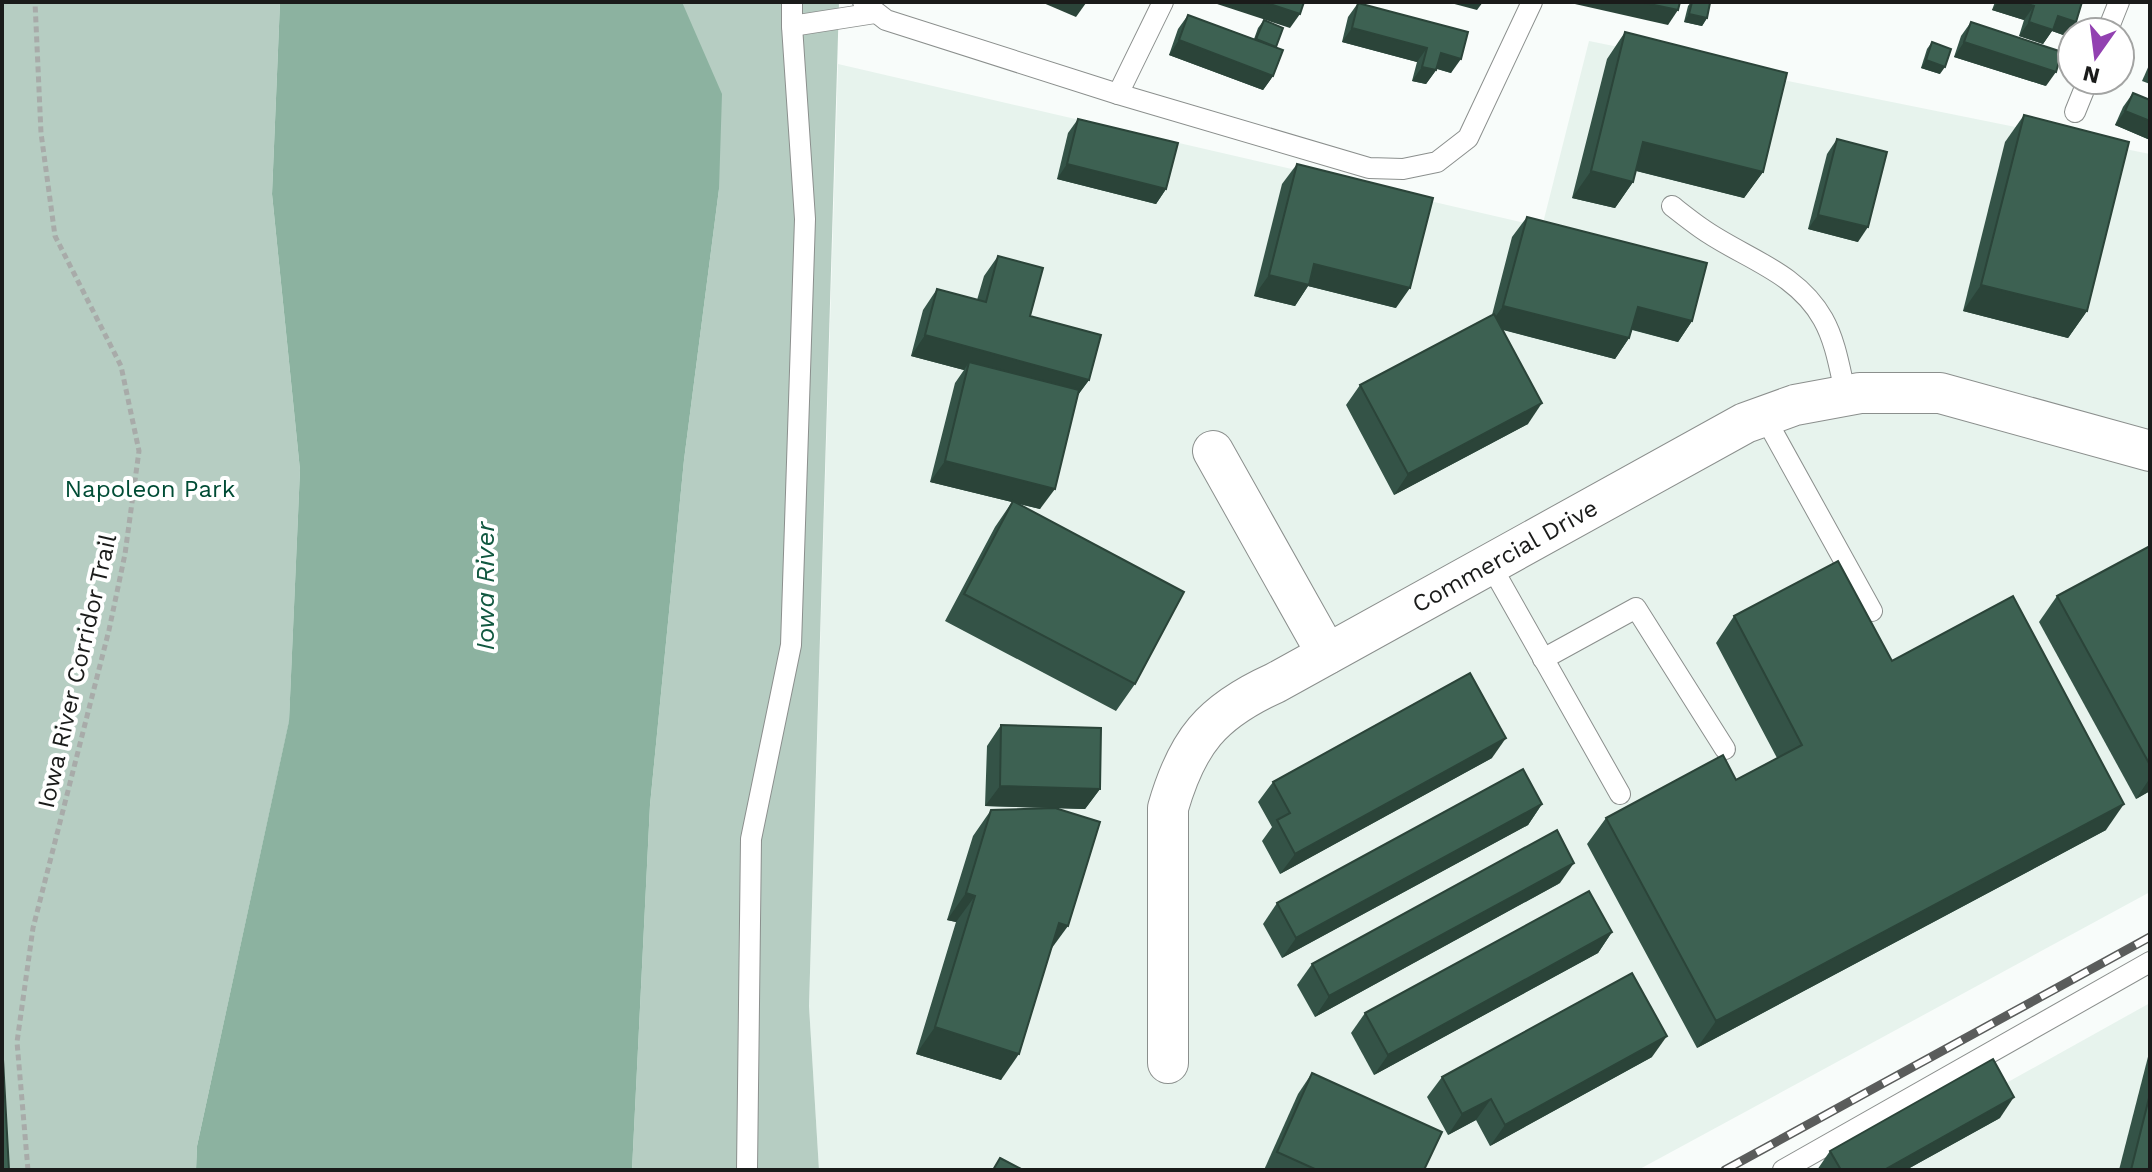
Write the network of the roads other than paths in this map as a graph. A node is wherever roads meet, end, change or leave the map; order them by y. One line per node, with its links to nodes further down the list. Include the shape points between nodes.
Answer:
1 (792, 2): 5 (lane)
2 (1163, 2): 6 (lane)
3 (1532, 2): 6 (lane, via 1468,138 1437,162 1369,168)
4 (869, 7): 5 (lane); 6 (lane, via 886,20)
5 (792, 26): 22 (lane, via 805,219 791,645 751,839)
6 (1118, 94)
7 (2082, 96): 8 (lane)
8 (2075, 112)
9 (1672, 206): 10 (lane, via 1802,291 1823,319)
10 (1846, 396): 11 (street, Commercial Drive); 13 (street, Commercial Drive, via 1940,393)
11 (1764, 416): 14 (street, Commercial Drive); 15 (lane)
12 (1213, 451): 16 (street)
13 (2150, 451)
14 (1490, 564): 16 (street, Commercial Drive); 17 (lane)
15 (1872, 611)
16 (1327, 654): 21 (street, Commercial Drive, via 1219,715 1178,772 1168,808 1166,846)
17 (1543, 659): 18 (lane, via 1636,608); 19 (lane)
18 (1725, 749)
19 (1620, 794)
20 (2150, 962): 23 (lane)
21 (1168, 1063)
22 (747, 1170)
23 (1783, 1170)

